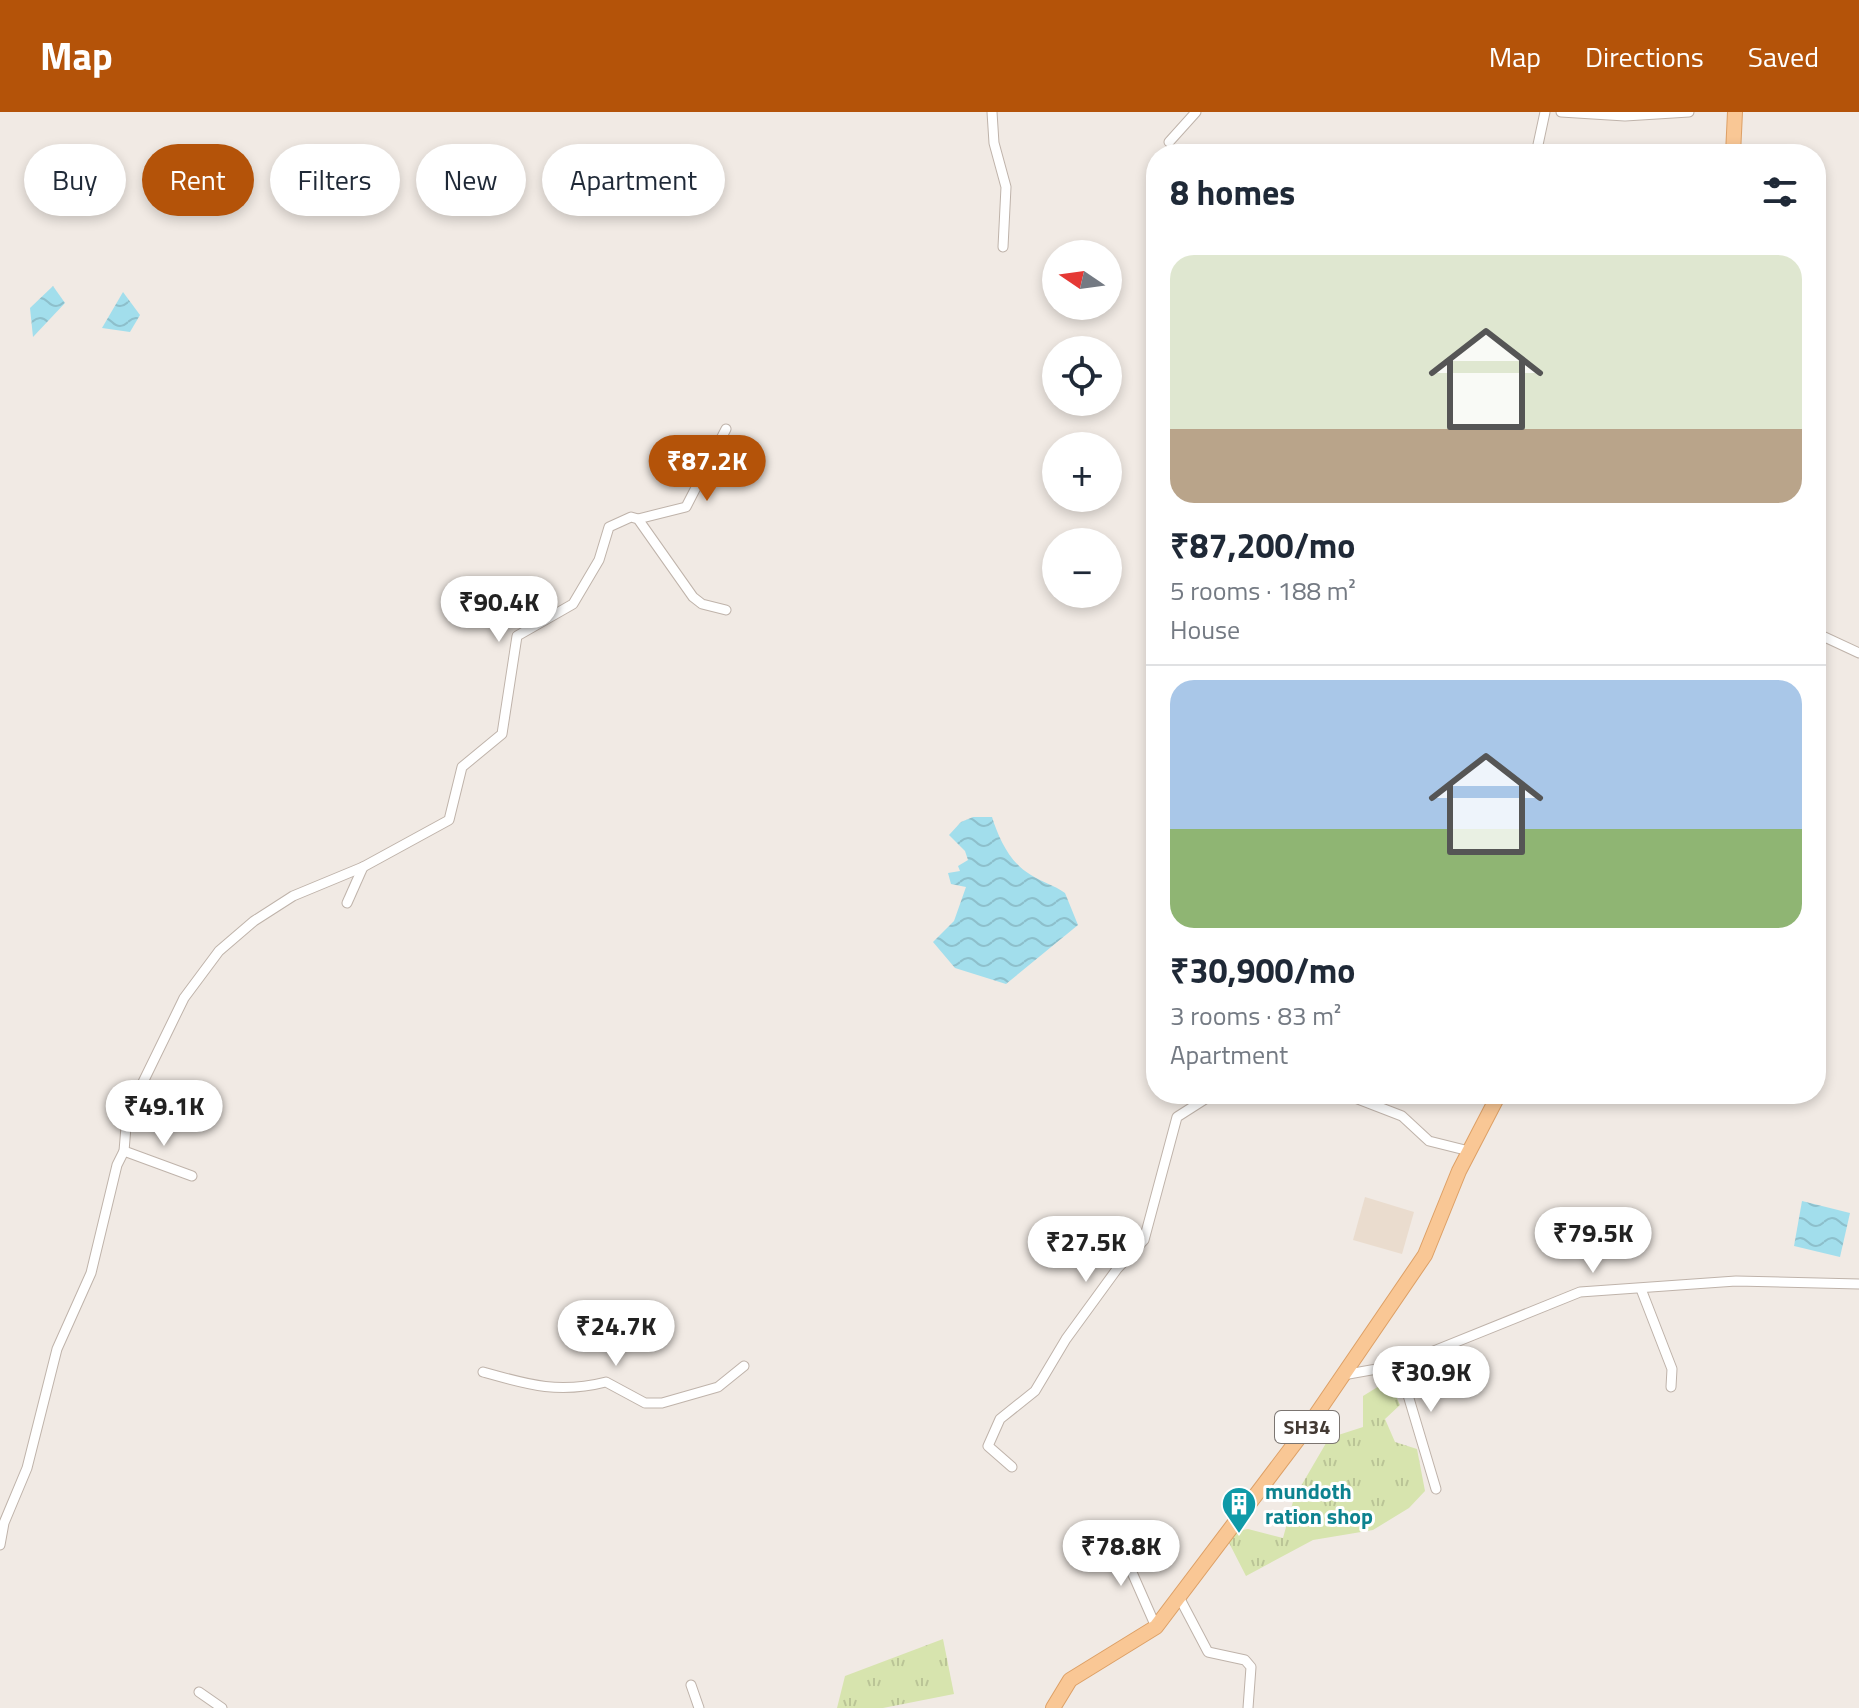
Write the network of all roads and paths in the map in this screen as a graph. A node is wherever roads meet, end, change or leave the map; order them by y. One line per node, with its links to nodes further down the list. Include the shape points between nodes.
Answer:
1 (992, 112): 10 (street, via 1006,187)
2 (1196, 112): 7 (street)
3 (1545, 112): 8 (street)
4 (1561, 112): 5 (street)
5 (1689, 112)
6 (1735, 112): 9 (main road)
7 (1169, 142)
8 (1538, 144)
9 (1733, 144)
10 (1003, 247)
11 (726, 429): 12 (street, via 686,507)
12 (638, 519): 13 (street, via 693,597); 16 (street, via 609,527 599,560 573,604 517,636 502,734 462,767 449,820)
13 (726, 610)
14 (1826, 638): 15 (street)
15 (1859, 653)
16 (363, 867): 17 (street); 21 (street, via 293,896 219,951 184,998 127,1115)
17 (347, 903)
18 (1197, 1104): 31 (street, via 1177,1117 1144,1240 1066,1339 1035,1391 1000,1419 988,1446)
19 (1371, 1104): 22 (street, via 1402,1116 1429,1141)
20 (1494, 1104): 22 (main road, SH34)
21 (124, 1151): 23 (street); 34 (street, via 91,1273 57,1349 27,1468)
22 (1469, 1151): 29 (main road, SH34, via 1425,1255)
23 (192, 1176)
24 (1859, 1284): 25 (street, via 1736,1281)
25 (1641, 1289): 26 (street, via 1580,1292); 30 (street, via 1672,1369)
26 (1399, 1365): 29 (street); 32 (street)
27 (744, 1366): 28 (street, via 718,1387 662,1403 645,1403 606,1382 542,1389)
28 (483, 1372)
29 (1343, 1375): 35 (main road, SH34)
30 (1671, 1387)
31 (1012, 1467)
32 (1436, 1489)
33 (1116, 1536): 36 (street)
34 (0, 1545)
35 (1179, 1597): 36 (main road, SH34); 42 (street, via 1208,1652 1245,1660 1251,1667)
36 (1156, 1627): 41 (main road, SH34, via 1070,1680)
37 (691, 1685): 40 (street)
38 (199, 1692): 39 (street)
39 (222, 1708)
40 (699, 1708)
41 (1053, 1708)
42 (1248, 1708)

